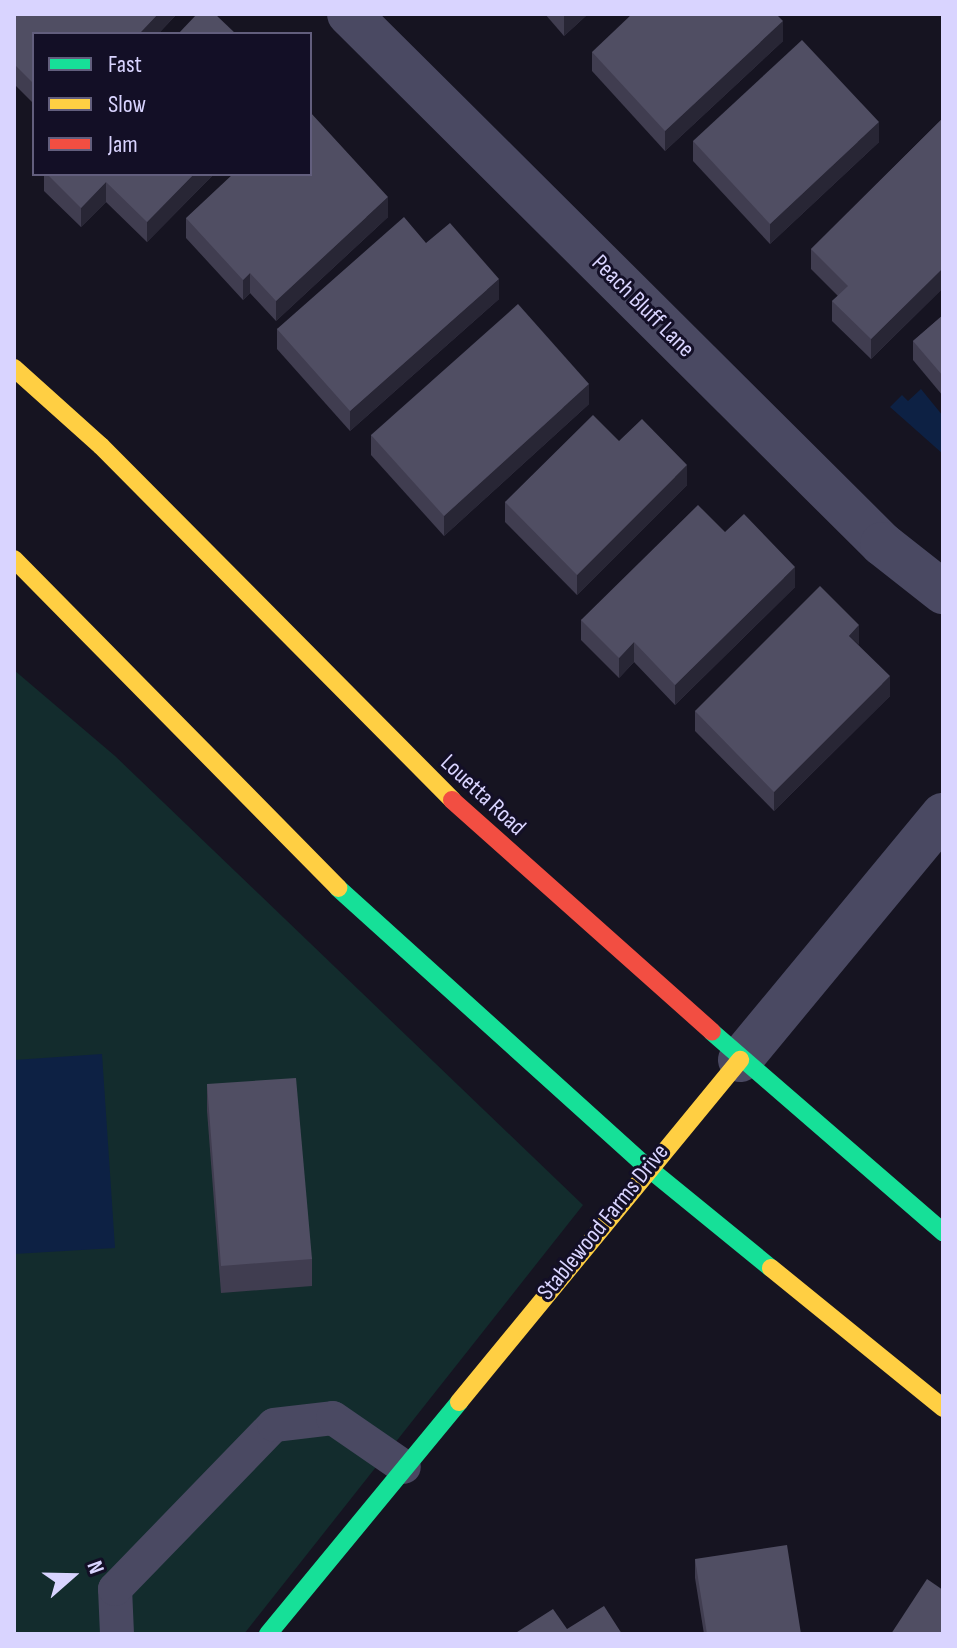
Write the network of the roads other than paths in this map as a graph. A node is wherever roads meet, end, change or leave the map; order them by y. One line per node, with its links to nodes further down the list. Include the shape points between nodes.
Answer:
1 (349, 14): 4 (street, Peach Bluff Lane, via 882,544)
2 (14, 368): 6 (main road, Louetta Road, via 101,446 422,772)
3 (14, 559): 7 (main road, via 323,874)
4 (943, 592)
5 (943, 815): 6 (street, Stablewood Farms Drive)
6 (740, 1060): 7 (main road, Stablewood Farms Drive); 8 (main road, Louetta Road)
7 (647, 1167): 9 (main road); 10 (main road, Stablewood Farms Drive)
8 (943, 1232)
9 (943, 1408)
10 (404, 1467): 11 (lane, via 333,1418 274,1425 115,1589); 12 (main road, Stablewood Farms Drive)
11 (117, 1634)
12 (268, 1634)

